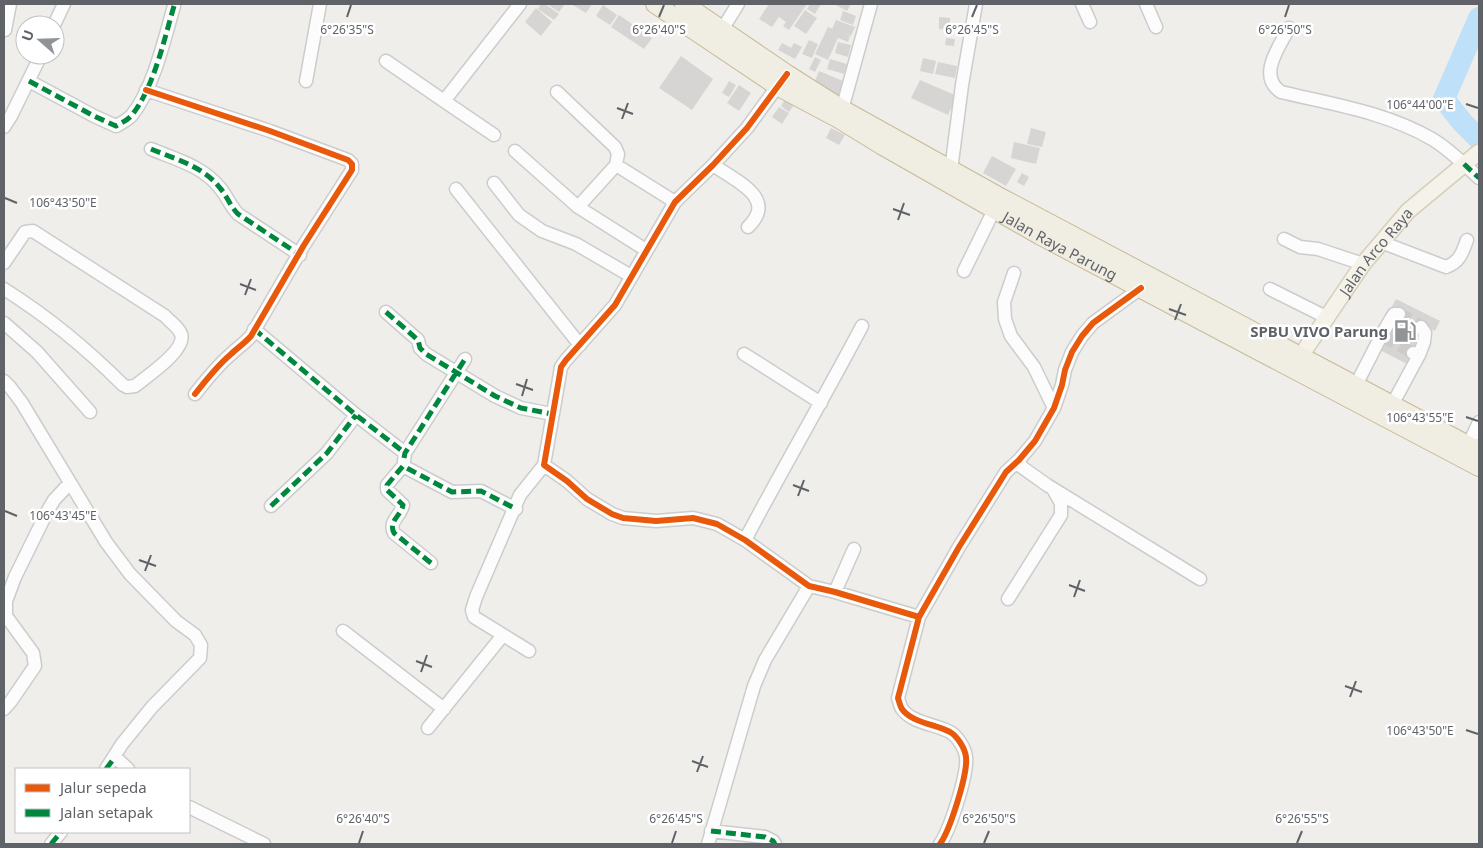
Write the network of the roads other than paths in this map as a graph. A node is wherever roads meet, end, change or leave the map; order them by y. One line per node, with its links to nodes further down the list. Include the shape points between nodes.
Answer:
1 (10, 4): 15 (street)
2 (320, 4): 21 (street)
3 (520, 4): 24 (street)
4 (655, 4): 11 (highway, Jalan Raya Parung)
5 (738, 4): 16 (street)
6 (872, 4): 25 (street)
7 (976, 4): 33 (street)
8 (1082, 4): 12 (street)
9 (1146, 4): 13 (street)
10 (174, 6): 22 (street)
11 (694, 12): 16 (highway, Jalan Raya Parung)
12 (1090, 22)
13 (1156, 27)
14 (1289, 28): 30 (street, via 1270,64 1274,88 1380,116)
15 (5, 30)
16 (718, 36): 19 (highway, Jalan Raya Parung)
17 (386, 61): 24 (street)
18 (36, 65): 20 (street)
19 (782, 80): 25 (highway, Jalan Raya Parung); 32 (street, via 747,128)
20 (29, 81): 22 (street, via 116,126 131,116); 26 (street)
21 (306, 81)
22 (146, 90): 46 (street, via 270,131 350,162 352,170)
23 (558, 92): 31 (street, via 615,147 618,154)
24 (444, 102): 27 (street)
25 (841, 114): 33 (highway, Jalan Raya Parung); 39 (highway, Jalan Raya Parung)
26 (4, 127)
27 (494, 135)
28 (151, 149): 46 (street, via 198,169 220,188 238,214)
29 (515, 151): 38 (street)
30 (1470, 159): 34 (street); 44 (main road, Jalan Arco Raya, via 1408,211)
31 (616, 165): 37 (street); 38 (street)
32 (714, 165): 37 (street); 40 (street, via 755,195 758,213)
33 (952, 170): 41 (highway, Jalan Raya Parung)
34 (1479, 178)
35 (494, 183): 51 (street, via 519,214 537,228 576,244)
36 (456, 189): 62 (street)
37 (675, 202): 45 (street)
38 (578, 207): 45 (street)
39 (994, 210): 41 (highway, Jalan Raya Parung); 49 (street)
40 (748, 227)
41 (1044, 229): 52 (highway, Jalan Raya Parung); 64 (highway, Jalan Raya Parung)
42 (1284, 239): 48 (street, via 1300,247 1318,249)
43 (1467, 240): 44 (street, via 1460,258 1446,267)
44 (1381, 242): 48 (main road, Jalan Arco Raya)
45 (646, 250): 51 (street)
46 (300, 255): 61 (street)
47 (4, 263): 53 (street, via 25,232 33,231 165,316 182,335 182,344 135,386 127,387 38,311)
48 (1363, 264): 57 (main road, Jalan Arco Raya)
49 (964, 271)
50 (1014, 273): 72 (street, via 1004,302 1005,319 1011,336 1034,366)
51 (632, 276): 62 (street, via 615,305)
52 (1141, 288): 72 (street, via 1082,336 1065,370); 82 (highway, Jalan Raya Parung)
53 (4, 289)
54 (1270, 289): 57 (street)
55 (386, 312): 66 (street, via 418,340 426,354)
56 (1399, 314): 68 (street, via 1392,317)
57 (1328, 318): 64 (main road, Jalan Arco Raya)
58 (4, 323): 73 (street, via 37,352)
59 (862, 326): 70 (street)
60 (1421, 327): 71 (street, via 1426,334 1424,342)
61 (254, 329): 69 (street, via 246,343 216,368); 75 (street)
62 (580, 345): 74 (street, via 561,367)
63 (744, 354): 70 (street)
64 (1300, 357): 68 (highway, Jalan Raya Parung)
65 (465, 359): 66 (street)
66 (457, 373): 74 (street, via 521,408); 78 (street)
67 (4, 381): 83 (street, via 22,403)
68 (1356, 385): 71 (highway, Jalan Raya Parung)
69 (196, 394)
70 (821, 403): 87 (street)
71 (1392, 405): 77 (highway, Jalan Raya Parung)
72 (1054, 408): 79 (street)
73 (90, 412)
74 (552, 414): 80 (street)
75 (356, 415): 78 (street); 85 (street, via 327,453)
76 (1479, 422): 77 (street)
77 (1474, 449)
78 (405, 452): 81 (street)
79 (1016, 463): 84 (street); 94 (street, via 1006,472 959,547)
80 (544, 465): 86 (street, via 520,495); 87 (street, via 612,514 656,521 693,518 717,524)
81 (403, 466): 86 (street, via 452,492 480,491); 89 (street, via 387,485 387,490 403,504 391,528)
82 (1479, 467)
83 (69, 484): 98 (street, via 47,512 6,601 6,616 32,652 35,666); 101 (street, via 130,574 176,621 195,635 201,645 200,658 152,707)
84 (1053, 489): 90 (street); 93 (street, via 1061,503 1061,515)
85 (271, 506)
86 (516, 509): 96 (street, via 472,610 474,617)
87 (745, 540): 91 (street)
88 (854, 549): 92 (street)
89 (431, 563)
90 (1200, 579)
91 (809, 586): 92 (street); 105 (street, via 765,660 754,686)
92 (835, 592): 94 (street)
93 (1008, 599)
94 (919, 618): 111 (street, via 898,698 902,709 918,721 951,732 960,742 966,757 954,814)
95 (343, 631): 99 (street)
96 (503, 635): 97 (street); 99 (street)
97 (529, 651)
98 (4, 709)
99 (444, 709): 100 (street)
100 (428, 728)
101 (115, 757): 102 (street); 103 (street)
102 (107, 768)
103 (127, 768)
104 (190, 807): 108 (street)
105 (711, 831): 109 (street); 110 (street, via 765,838)
106 (60, 833): 107 (street)
107 (51, 844)
108 (264, 844)
109 (708, 844)
110 (775, 844)
111 (940, 844)

